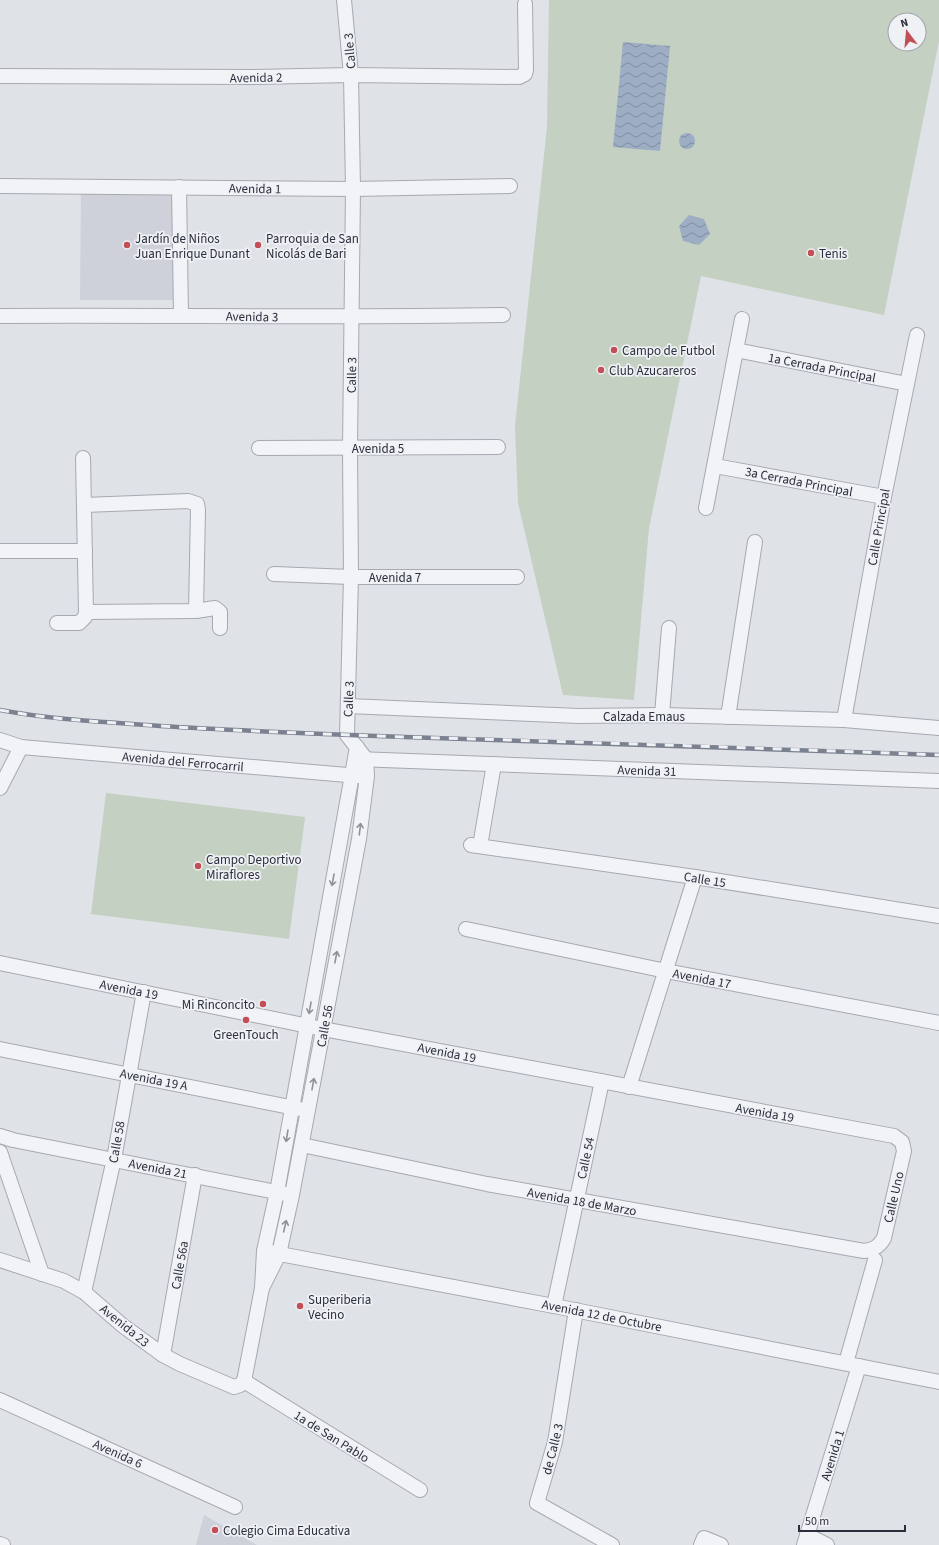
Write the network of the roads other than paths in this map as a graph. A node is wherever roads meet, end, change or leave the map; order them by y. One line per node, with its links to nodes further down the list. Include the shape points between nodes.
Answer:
1 (344, 0): 3 (street, Calle 3)
2 (525, 4): 3 (street, Avenida 2, via 526,70 523,76)
3 (351, 75): 4 (street, Avenida 2); 8 (street, Calle 3)
4 (0, 76)
5 (0, 186): 7 (street, Avenida 1)
6 (510, 186): 8 (street, Avenida 1)
7 (179, 187): 8 (street, Avenida 1); 9 (street)
8 (353, 189): 12 (street, Calle 3)
9 (181, 315): 11 (street, Avenida 3); 12 (street, Avenida 3)
10 (503, 315): 12 (street, Avenida 3)
11 (0, 316)
12 (352, 318): 19 (street, Calle 3)
13 (742, 319): 15 (street)
14 (917, 335): 16 (street, Calle Principal)
15 (736, 350): 16 (street, 1a Cerrada Principal); 21 (street)
16 (907, 384): 22 (street, Calle Principal)
17 (498, 447): 19 (street, Avenida 5)
18 (259, 448): 19 (street, Avenida 5)
19 (350, 448): 29 (street, Calle 3)
20 (83, 458): 23 (street)
21 (715, 466): 22 (street, 3a Cerrada Principal); 24 (street)
22 (884, 497): 39 (street, Calle Principal)
23 (84, 505): 27 (street); 31 (street, via 188,501 197,504)
24 (706, 508)
25 (755, 542): 38 (street)
26 (0, 551): 27 (street)
27 (85, 551): 32 (street)
28 (274, 574): 29 (street, Avenida 7)
29 (351, 577): 30 (street, Avenida 7); 36 (street, Calle 3)
30 (517, 578)
31 (196, 611): 32 (street); 34 (street, via 216,608 220,612)
32 (86, 612): 33 (street, via 79,623)
33 (57, 623)
34 (220, 628)
35 (668, 628): 37 (street)
36 (348, 706): 37 (street, Calzada Emaus, via 579,716); 43 (street, Calle 3, via 347,735)
37 (662, 715): 38 (street, Calzada Emaus)
38 (728, 717): 39 (street, Calzada Emaus)
39 (844, 720): 40 (street, Calzada Emaus)
40 (939, 728)
41 (0, 740): 42 (street, Avenida del Ferrocarril)
42 (21, 747): 45 (street, Avenida del Ferrocarril); 48 (street)
43 (359, 755): 44 (street, Avenida 31); 45 (street, Calle 56); 46 (street, Calle 56)
44 (494, 764): 47 (street, Avenida 31); 49 (street, Calle 15, via 476,846)
45 (351, 775): 46 (street, Avenida del Ferrocarril); 56 (street, Calle 56, one-way to 56)
46 (367, 776): 57 (street, Calle 56, one-way to 46, via 359,839)
47 (939, 781)
48 (0, 788)
49 (695, 877): 50 (street, Calle 15); 53 (street)
50 (939, 916)
51 (466, 929): 53 (street, Avenida 17)
52 (0, 963): 54 (street, Avenida 19)
53 (666, 971): 55 (street, Avenida 17); 61 (street)
54 (144, 992): 56 (street, Avenida 19); 59 (street, Calle 58)
55 (939, 1022)
56 (307, 1026): 57 (street, Avenida 19); 62 (street, Calle 56)
57 (323, 1029): 60 (street, Avenida 19); 63 (street, Calle 56, one-way to 57)
58 (0, 1049): 59 (street, Avenida 19 A)
59 (128, 1074): 62 (street, Avenida 19 A); 68 (street, Calle 58)
60 (602, 1082): 61 (street, Avenida 19); 72 (street, Calle 54)
61 (629, 1087): 65 (street, Avenida 19)
62 (292, 1107): 63 (street, Avenida 19 A); 70 (street, Calle 56, one-way to 70)
63 (308, 1110): 66 (street, Calle 56)
64 (0, 1136): 68 (street, Avenida 21)
65 (894, 1136): 75 (street, Calle Uno, via 902,1142 904,1151 884,1238)
66 (302, 1145): 71 (street, Calle 56); 72 (street, Avenida 18 de Marzo)
67 (0, 1152): 77 (street)
68 (114, 1159): 69 (street, Avenida 21); 79 (street, Calle 58)
69 (195, 1176): 70 (street, Avenida 21); 82 (street, Calle 56a)
70 (278, 1192): 71 (street, Avenida 21); 73 (street, Calle 56)
71 (292, 1195): 74 (street, Calle 56, one-way to 71)
72 (576, 1200): 75 (street, Avenida 18 de Marzo); 80 (street, Calle 54)
73 (264, 1251): 74 (street, Avenida 12 de Octubre); 78 (street, Calle 56)
74 (279, 1254): 78 (street, Calle 56); 80 (street, Avenida 12 de Octubre)
75 (869, 1255): 83 (street)
76 (1, 1264): 77 (street, Avenida 23)
77 (42, 1274): 79 (street, Avenida 23, via 64,1281)
78 (262, 1288): 84 (street, Calle 56)
79 (84, 1292): 82 (street, Avenida 23, via 122,1325)
80 (554, 1306): 81 (street, Avenida 12 de Octubre)
81 (576, 1310): 83 (street, Avenida 12 de Octubre); 92 (street, de Calle 3, via 555,1442 537,1503)
82 (163, 1355): 84 (street, Avenida 23, via 234,1387)
83 (852, 1364): 85 (street, Avenida 12 de Octubre); 89 (street, Avenida 1)
84 (244, 1381): 87 (street, 1a de San Pablo)
85 (939, 1382)
86 (0, 1400): 88 (street, Avenida 6)
87 (420, 1490)
88 (235, 1507)
89 (806, 1540): 95 (street)
90 (0, 1544): 91 (street)
91 (3, 1545)
92 (612, 1545)
93 (702, 1545): 94 (street, via 704,1538)
94 (721, 1545)
95 (827, 1545)

